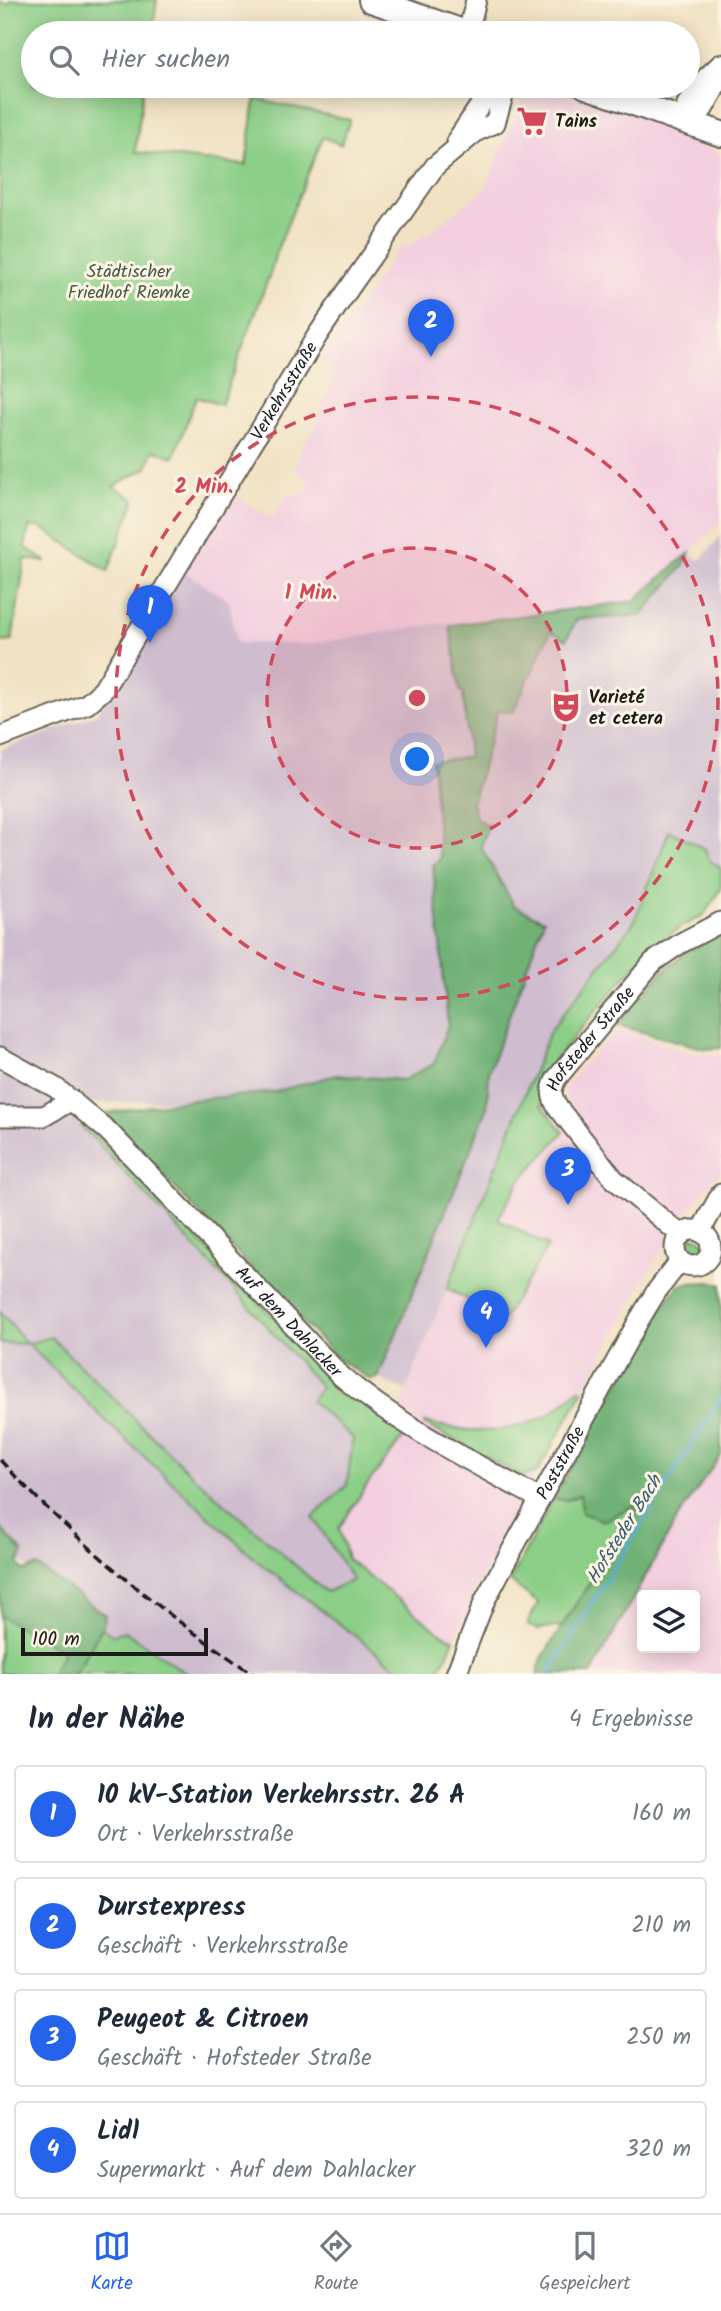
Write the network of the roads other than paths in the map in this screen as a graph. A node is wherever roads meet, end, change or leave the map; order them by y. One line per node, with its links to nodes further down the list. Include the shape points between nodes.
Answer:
1 (371, 0): 3 (main road)
2 (476, 0): 4 (street)
3 (432, 21)
4 (470, 21)
5 (721, 64): 11 (street, via 705,79)
6 (721, 77): 11 (street)
7 (484, 98): 13 (street, Verkehrsstraße)
8 (502, 98): 13 (street, Verkehrsstraße, via 495,122)
9 (637, 98): 11 (main road)
10 (663, 98): 11 (main road)
11 (701, 113): 12 (main road)
12 (721, 134)
13 (454, 148): 14 (street, Verkehrsstraße, via 435,166 317,336 103,690 87,704)
14 (0, 737)
15 (721, 922): 20 (street, Hofsteder Straße, via 653,962 551,1088 556,1105 614,1179)
16 (0, 1057): 17 (street, Auf dem Dahlacker)
17 (72, 1100): 18 (street, via 44,1116); 23 (street, Auf dem Dahlacker, via 108,1131 357,1390 410,1427)
18 (0, 1116)
19 (721, 1194): 20 (street)
20 (690, 1233): 21 (street, via 710,1243); 22 (street, via 675,1245)
21 (715, 1260): 22 (street, via 694,1266)
22 (680, 1261): 23 (street, Poststraße, via 639,1320)
23 (540, 1499): 24 (street, Poststraße, via 490,1590)
24 (456, 1674)

